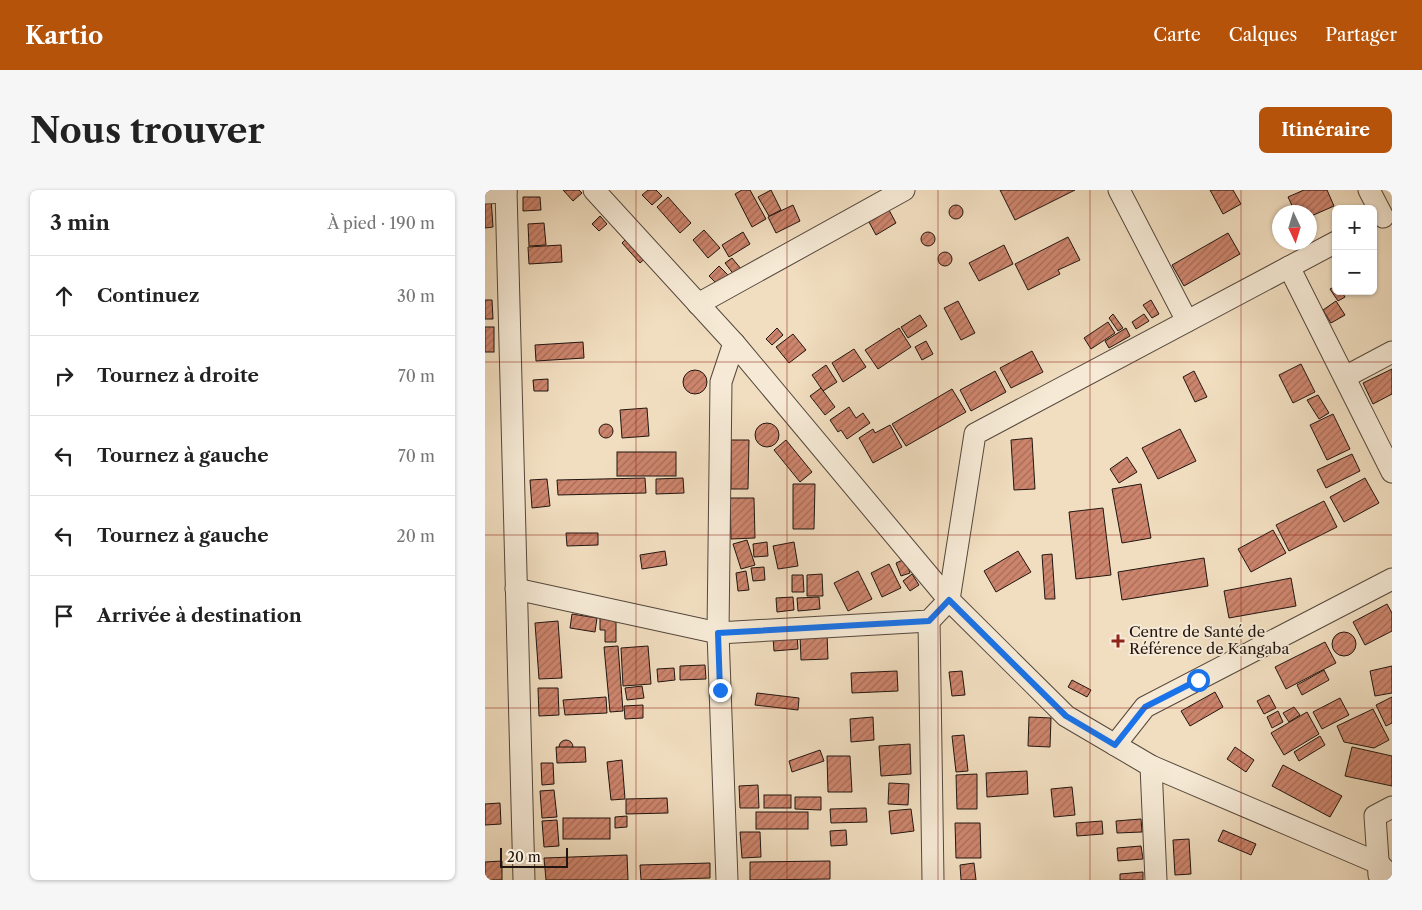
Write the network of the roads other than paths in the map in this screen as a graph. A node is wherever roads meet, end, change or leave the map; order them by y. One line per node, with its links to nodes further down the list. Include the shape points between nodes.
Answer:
1 (594, 190): 10 (street)
2 (904, 190): 10 (street)
3 (1119, 190): 11 (street)
4 (1369, 190): 7 (street)
5 (506, 191): 6 (street); 17 (street)
6 (485, 193)
7 (1383, 217)
8 (1332, 244): 9 (street)
9 (1289, 267): 11 (street); 14 (street)
10 (699, 304): 12 (street)
11 (1187, 321): 18 (street, via 975,434)
12 (734, 343): 18 (street); 20 (street, via 721,382)
13 (1392, 352): 14 (street)
14 (1345, 377): 15 (street)
15 (1392, 472)
16 (1392, 579): 21 (street, via 1145,707)
17 (517, 589): 20 (street); 25 (street)
18 (949, 600): 19 (street); 21 (street, via 1066,716)
19 (929, 621): 20 (street); 27 (street)
20 (718, 633): 26 (street)
21 (1115, 745): 22 (street)
22 (1151, 766): 24 (street); 28 (street)
23 (1392, 807): 24 (street, via 1375,816)
24 (1383, 874)
25 (524, 880)
26 (727, 880)
27 (933, 880)
28 (1156, 880)

